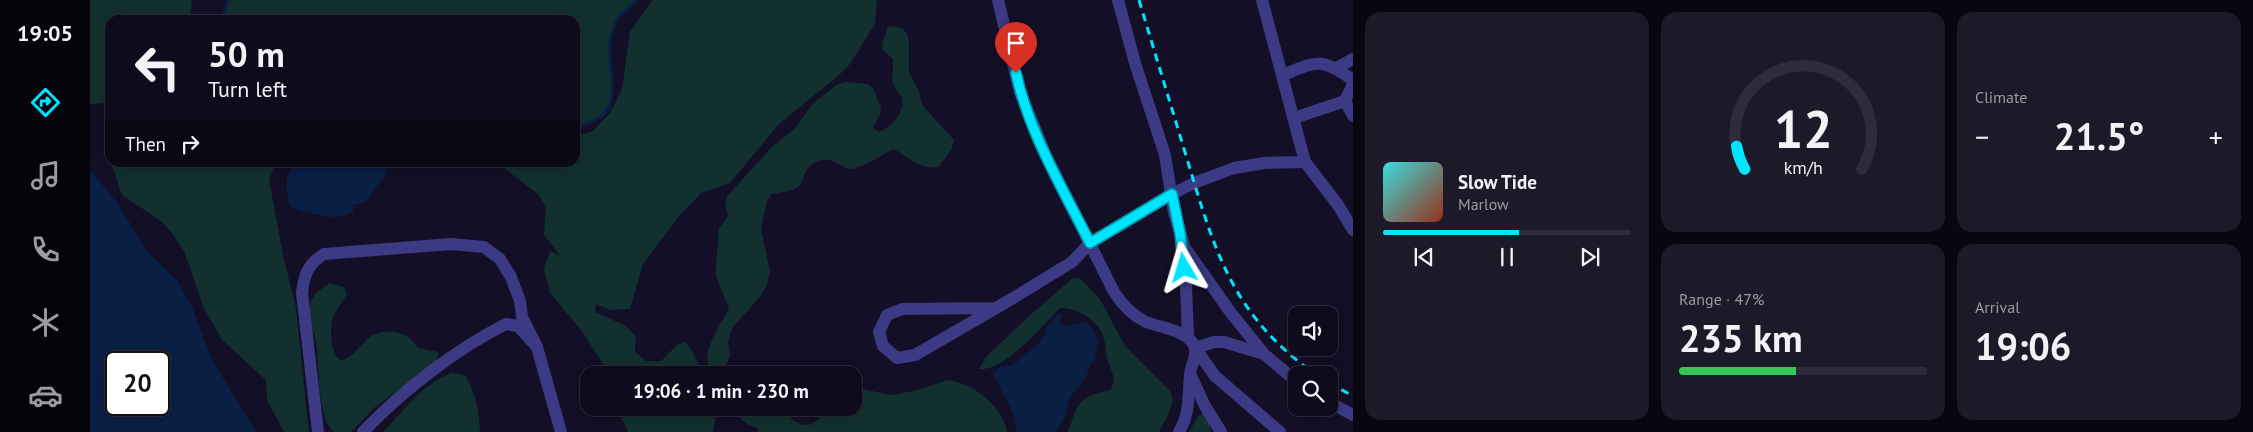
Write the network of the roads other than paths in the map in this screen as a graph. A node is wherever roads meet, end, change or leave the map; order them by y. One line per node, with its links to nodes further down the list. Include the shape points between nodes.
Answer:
1 (998, 0): 16 (lane, via 1020,92 1047,158)
2 (1118, 0): 13 (lane, via 1165,156)
3 (1262, 0): 6 (lane)
4 (1353, 59): 5 (lane)
5 (1336, 68): 6 (lane, via 1316,62); 7 (lane)
6 (1283, 75): 11 (lane)
7 (1353, 80)
8 (1353, 84): 9 (lane)
9 (1345, 101): 10 (lane); 11 (lane)
10 (1353, 116)
11 (1294, 118): 12 (lane)
12 (1305, 162): 13 (lane, via 1234,168); 14 (lane)
13 (1172, 194): 15 (lane); 16 (lane)
14 (1353, 229)
15 (1180, 233): 18 (lane); 20 (lane, via 1193,261)
16 (1090, 243): 17 (lane, via 1072,262); 18 (lane, via 1122,304 1146,322 1166,326)
17 (996, 308): 17 (lane, via 915,356 897,358 883,346 879,332 887,315 902,309)
18 (1191, 343): 20 (lane, via 1224,342); 21 (lane, via 1195,357); 30 (lane, via 1215,376)
19 (537, 347): 25 (lane, via 522,317 511,277 500,260 484,247 451,244 324,254 306,270 302,292); 26 (lane, via 518,326 506,324 414,385); 27 (lane)
20 (1264, 354): 22 (lane)
21 (1190, 374): 28 (lane, via 1189,404); 29 (lane)
22 (1288, 374)
23 (1338, 407): 24 (lane)
24 (1353, 415)
25 (318, 432)
26 (363, 432)
27 (561, 432)
28 (1179, 432)
29 (1221, 432)
30 (1280, 432)

